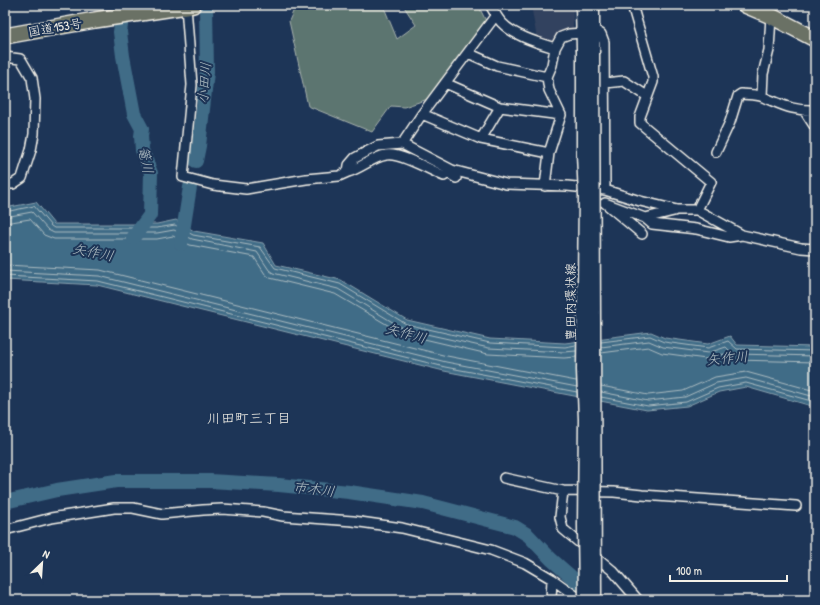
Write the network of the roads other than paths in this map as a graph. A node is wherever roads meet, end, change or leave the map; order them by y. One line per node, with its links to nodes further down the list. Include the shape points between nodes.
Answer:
1 (490, 5): 8 (street)
2 (582, 5): 9 (street, 豊田内環状線)
3 (593, 5): 9 (street, 豊田内環状線)
4 (632, 5): 19 (street, via 653,77)
5 (745, 5): 7 (highway)
6 (185, 6): 10 (highway, 国道153号); 31 (street, via 192,85 183,177 213,185 246,189 339,176)
7 (772, 11): 11 (highway); 20 (street)
8 (496, 15): 12 (street, via 503,24 533,42); 14 (street)
9 (588, 31): 12 (street, via 561,37); 13 (street, 豊田内環状線); 18 (street, via 601,34 604,42)
10 (5, 36)
11 (815, 39)
12 (555, 48): 16 (street)
13 (588, 49): 49 (street, 豊田内環状線, bridge, via 583,154); 50 (street, 豊田内環状線, bridge)
14 (468, 53): 16 (street, via 497,66); 17 (street)
15 (5, 57): 32 (street, via 22,61 32,78 35,99 34,134 22,178 13,184)
16 (547, 78): 25 (street, via 549,90)
17 (445, 83): 21 (street); 24 (street)
18 (605, 83): 19 (street, via 624,80); 35 (street)
19 (647, 96): 37 (street, via 640,123 711,182)
20 (762, 96): 22 (street, via 796,110); 29 (street, via 738,96 730,122)
21 (500, 107): 25 (street); 27 (street)
22 (804, 110): 23 (street); 26 (street)
23 (815, 110)
24 (422, 114): 27 (street); 28 (street)
25 (561, 115): 30 (street)
26 (815, 127)
27 (481, 139): 30 (street)
28 (402, 144): 31 (street, via 378,146 368,151 355,158 349,165); 33 (street, via 452,170)
29 (716, 152)
30 (549, 153): 34 (street)
31 (348, 172): 33 (street, via 379,157 396,154 444,176 448,173 455,178 483,184)
32 (5, 184)
33 (506, 184): 34 (street)
34 (546, 186): 35 (street)
35 (605, 190): 36 (street)
36 (677, 210): 37 (street); 38 (street)
37 (697, 210): 40 (street)
38 (645, 218): 39 (street, via 605,204); 40 (street, via 652,224 696,229 729,237)
39 (642, 234)
40 (742, 235): 41 (street)
41 (815, 249)
42 (504, 478): 43 (street)
43 (562, 491): 44 (street, via 614,492); 51 (street, via 560,517 564,529 613,571)
44 (796, 506)
45 (5, 530): 46 (street, via 51,518 114,508 133,508 162,514 222,509 263,512 353,521 440,536 491,550 525,563)
46 (552, 579): 47 (street); 48 (street)
47 (551, 600)
48 (581, 600)
49 (585, 600)
50 (595, 600)
51 (638, 600)

